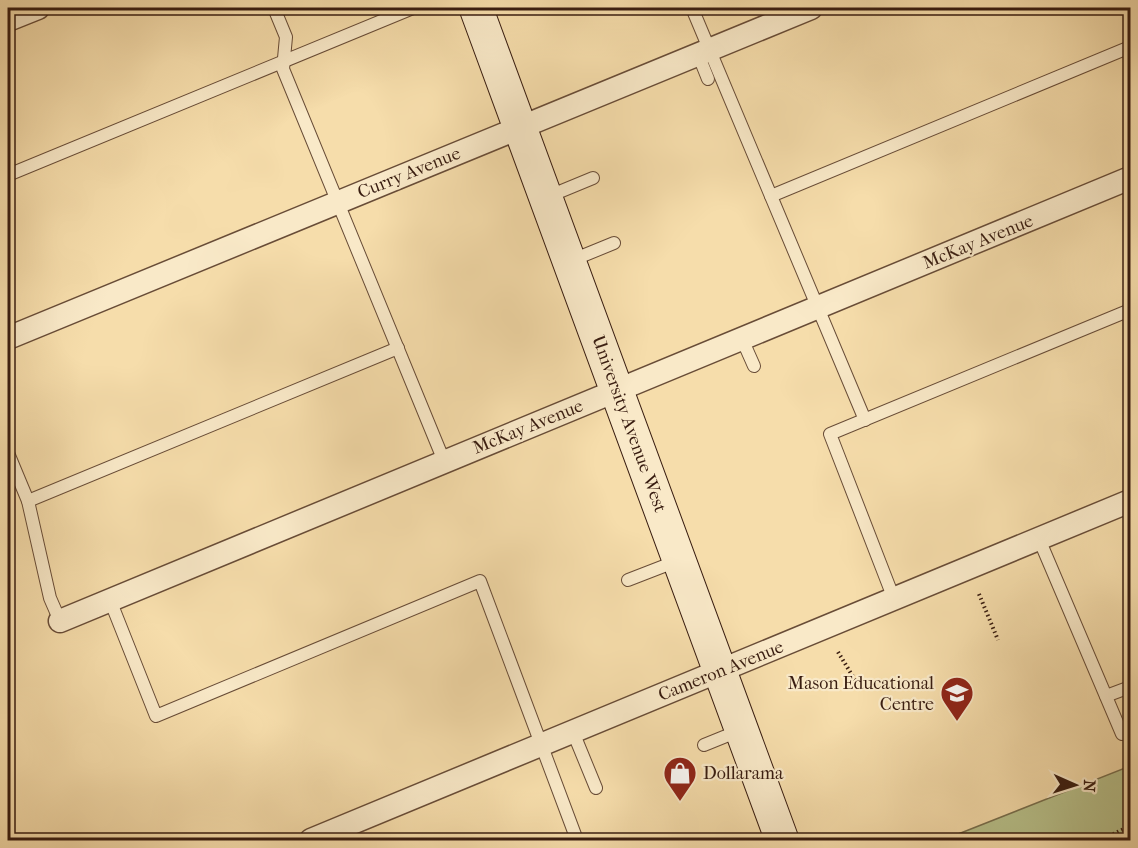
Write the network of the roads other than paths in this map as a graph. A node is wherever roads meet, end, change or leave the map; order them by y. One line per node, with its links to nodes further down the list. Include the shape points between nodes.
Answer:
1 (38, 8): 7 (street)
2 (274, 8): 10 (lane, via 286,37)
3 (413, 8): 10 (lane)
4 (476, 8): 12 (main road, University Avenue West)
5 (692, 8): 9 (lane)
6 (811, 8): 9 (street, Curry Avenue)
7 (8, 20)
8 (1131, 47): 16 (lane)
9 (704, 52): 11 (lane); 12 (street, Curry Avenue); 16 (lane)
10 (283, 61): 13 (lane); 18 (lane)
11 (708, 79)
12 (520, 128): 17 (main road, University Avenue West); 18 (street, Curry Avenue)
13 (8, 175)
14 (593, 178): 17 (lane)
15 (1131, 178): 21 (street, McKay Avenue)
16 (771, 196): 21 (lane)
17 (546, 198): 20 (main road, University Avenue West)
18 (338, 202): 23 (street, Curry Avenue); 25 (lane)
19 (614, 243): 20 (lane)
20 (569, 262): 27 (main road, University Avenue West)
21 (817, 308): 24 (street, McKay Avenue); 28 (lane)
22 (1131, 310): 28 (lane)
23 (8, 338)
24 (742, 339): 26 (lane); 27 (street, McKay Avenue)
25 (398, 348): 30 (lane); 31 (lane)
26 (754, 366)
27 (617, 391): 30 (street, McKay Avenue); 34 (main road, University Avenue West)
28 (864, 420): 36 (lane, via 830,434)
29 (8, 453): 31 (lane)
30 (444, 462): 37 (street, McKay Avenue)
31 (28, 501): 38 (lane, via 50,598)
32 (1131, 501): 33 (street, Cameron Avenue)
33 (1039, 539): 36 (street, Cameron Avenue); 41 (lane)
34 (679, 560): 35 (lane); 39 (main road, University Avenue West)
35 (628, 580)
36 (894, 599): 39 (street, Cameron Avenue)
37 (110, 600): 38 (street, McKay Avenue); 45 (lane, via 156,716 480,581)
38 (60, 621)
39 (720, 671): 42 (main road, University Avenue West); 43 (street, Cameron Avenue)
40 (1131, 687): 41 (lane)
41 (1106, 696): 44 (lane)
42 (742, 729): 46 (lane); 50 (main road, University Avenue West)
43 (573, 732): 45 (street, Cameron Avenue); 47 (lane)
44 (1122, 734)
45 (541, 745): 48 (street, Cameron Avenue); 49 (lane)
46 (704, 745)
47 (596, 788)
48 (312, 840)
49 (577, 840)
50 (782, 840)

